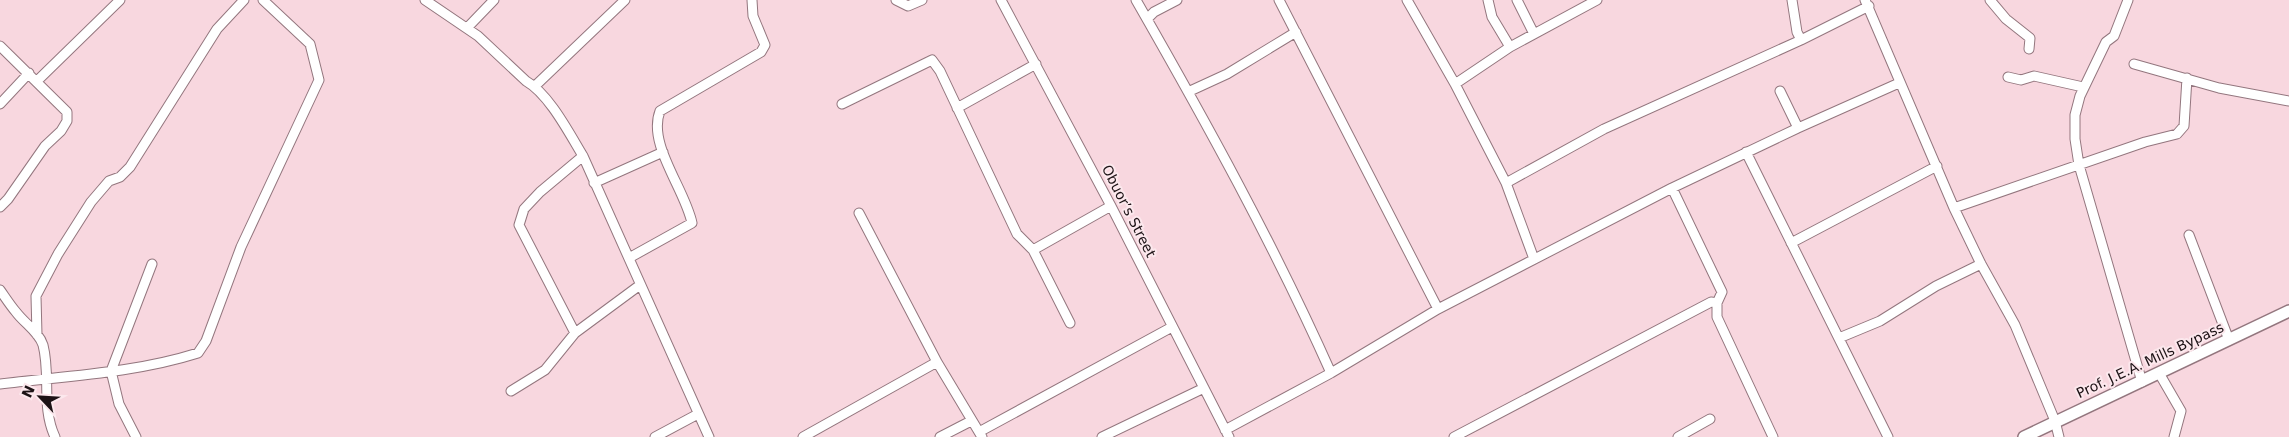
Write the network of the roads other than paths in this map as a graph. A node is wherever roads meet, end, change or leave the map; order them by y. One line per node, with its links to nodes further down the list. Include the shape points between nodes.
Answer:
1 (120, 0): 35 (street)
2 (244, 0): 74 (street, via 217,29 130,166 120,177 109,181 58,254 36,296)
3 (262, 0): 78 (street, via 310,44 319,80 241,247 206,341 198,353 178,360)
4 (425, 0): 23 (street)
5 (494, 0): 23 (street)
6 (625, 0): 38 (street)
7 (752, 0): 47 (street, via 752,16 764,48 660,110 656,121)
8 (896, 0): 9 (street, via 908,6)
9 (922, 0)
10 (1001, 0): 30 (street, Obuor’s Street)
11 (1136, 0): 22 (street)
12 (1177, 0): 22 (street)
13 (1279, 0): 24 (street)
14 (1407, 0): 37 (street)
15 (1488, 0): 28 (street, via 1492,17)
16 (1517, 0): 25 (street)
17 (1597, 0): 25 (street)
18 (1792, 0): 26 (street)
19 (1990, 0): 29 (street, via 2006,19 2030,38)
20 (2128, 0): 39 (street, via 2114,36 2106,42)
21 (1867, 3): 26 (street); 36 (street)
22 (1147, 19): 40 (street)
23 (467, 28): 38 (street)
24 (1296, 32): 40 (street, via 1227,74); 69 (street)
25 (1534, 34): 28 (street)
26 (1801, 40): 53 (street, via 1604,129)
27 (0, 46): 32 (street)
28 (1510, 47): 37 (street)
29 (2029, 50)
30 (1036, 64): 45 (street); 55 (street, Obuor’s Street)
31 (2134, 64): 34 (street)
32 (29, 73): 35 (street); 43 (street)
33 (2008, 77): 39 (street, via 2021,80 2034,76)
34 (2187, 78): 42 (street); 50 (street, via 2181,131)
35 (37, 82): 56 (street, via 68,112 67,121)
36 (1900, 83): 46 (street); 51 (street)
37 (1454, 84): 53 (street)
38 (535, 86): 49 (street, via 559,116)
39 (2083, 87): 50 (street, via 2075,116)
40 (1190, 91): 80 (street, via 1294,291)
41 (1780, 91): 46 (street)
42 (2289, 102)
43 (0, 104)
44 (842, 104): 45 (street, via 932,60)
45 (957, 108): 61 (street, via 1017,234)
46 (1798, 128): 48 (street)
47 (663, 152): 52 (street); 62 (street, via 692,222)
48 (1746, 152): 54 (street); 60 (street)
49 (583, 156): 52 (street); 73 (street, via 540,192 524,210 519,225)
50 (2079, 164): 57 (street); 82 (street)
51 (1936, 166): 57 (street); 60 (street)
52 (594, 183): 62 (street)
53 (1506, 183): 63 (street)
54 (1672, 188): 63 (street); 68 (street, via 1722,292)
55 (1111, 206): 61 (street); 72 (street, Obuor’s Street)
56 (0, 207)
57 (1954, 208): 65 (street)
58 (859, 213): 77 (street)
59 (2188, 235): 76 (street)
60 (1791, 243): 75 (street)
61 (1033, 250): 71 (street)
62 (628, 258): 66 (street)
63 (1534, 259): 69 (street)
64 (152, 264): 78 (street)
65 (1981, 264): 75 (street, via 1936,286 1880,321); 89 (street, via 2015,325)
66 (640, 284): 73 (street); 86 (street)
67 (0, 290): 74 (street, via 16,313)
68 (1717, 303): 99 (street, via 1711,302); 101 (street, via 1717,317)
69 (1438, 309): 80 (street)
70 (2289, 311): 76 (street, Prof. J.E.A. Mills Bypass)
71 (1070, 323)
72 (1172, 327): 84 (street, Obuor’s Street); 91 (street)
73 (575, 333): 85 (street, via 544,370)
74 (38, 335): 81 (street, via 43,344)
75 (1839, 338): 102 (street)
76 (2229, 340): 79 (street, Prof. J.E.A. Mills Bypass)
77 (937, 362): 88 (street); 96 (street)
78 (111, 371): 81 (street); 93 (street, via 119,404)
79 (2159, 373): 82 (street, Prof. J.E.A. Mills Bypass); 105 (street, via 2181,411)
80 (1331, 374): 90 (street)
81 (47, 379): 83 (street); 92 (street, via 46,412)
82 (2142, 382): 89 (street, Prof. J.E.A. Mills Bypass)
83 (0, 384)
84 (1204, 388): 90 (street, Obuor’s Street); 98 (street)
85 (511, 391)
86 (698, 414): 94 (street); 95 (street)
87 (1710, 419): 100 (street)
88 (970, 421): 91 (street); 97 (street)
89 (2055, 421): 103 (street, Prof. J.E.A. Mills Bypass); 104 (street)
90 (1227, 433)
91 (980, 435)
92 (55, 437)
93 (136, 437)
94 (655, 437)
95 (709, 437)
96 (803, 437)
97 (940, 437)
98 (1102, 437)
99 (1454, 437)
100 (1678, 437)
101 (1773, 437)
102 (1888, 437)
103 (2024, 437)
104 (2059, 437)
105 (2174, 437)

